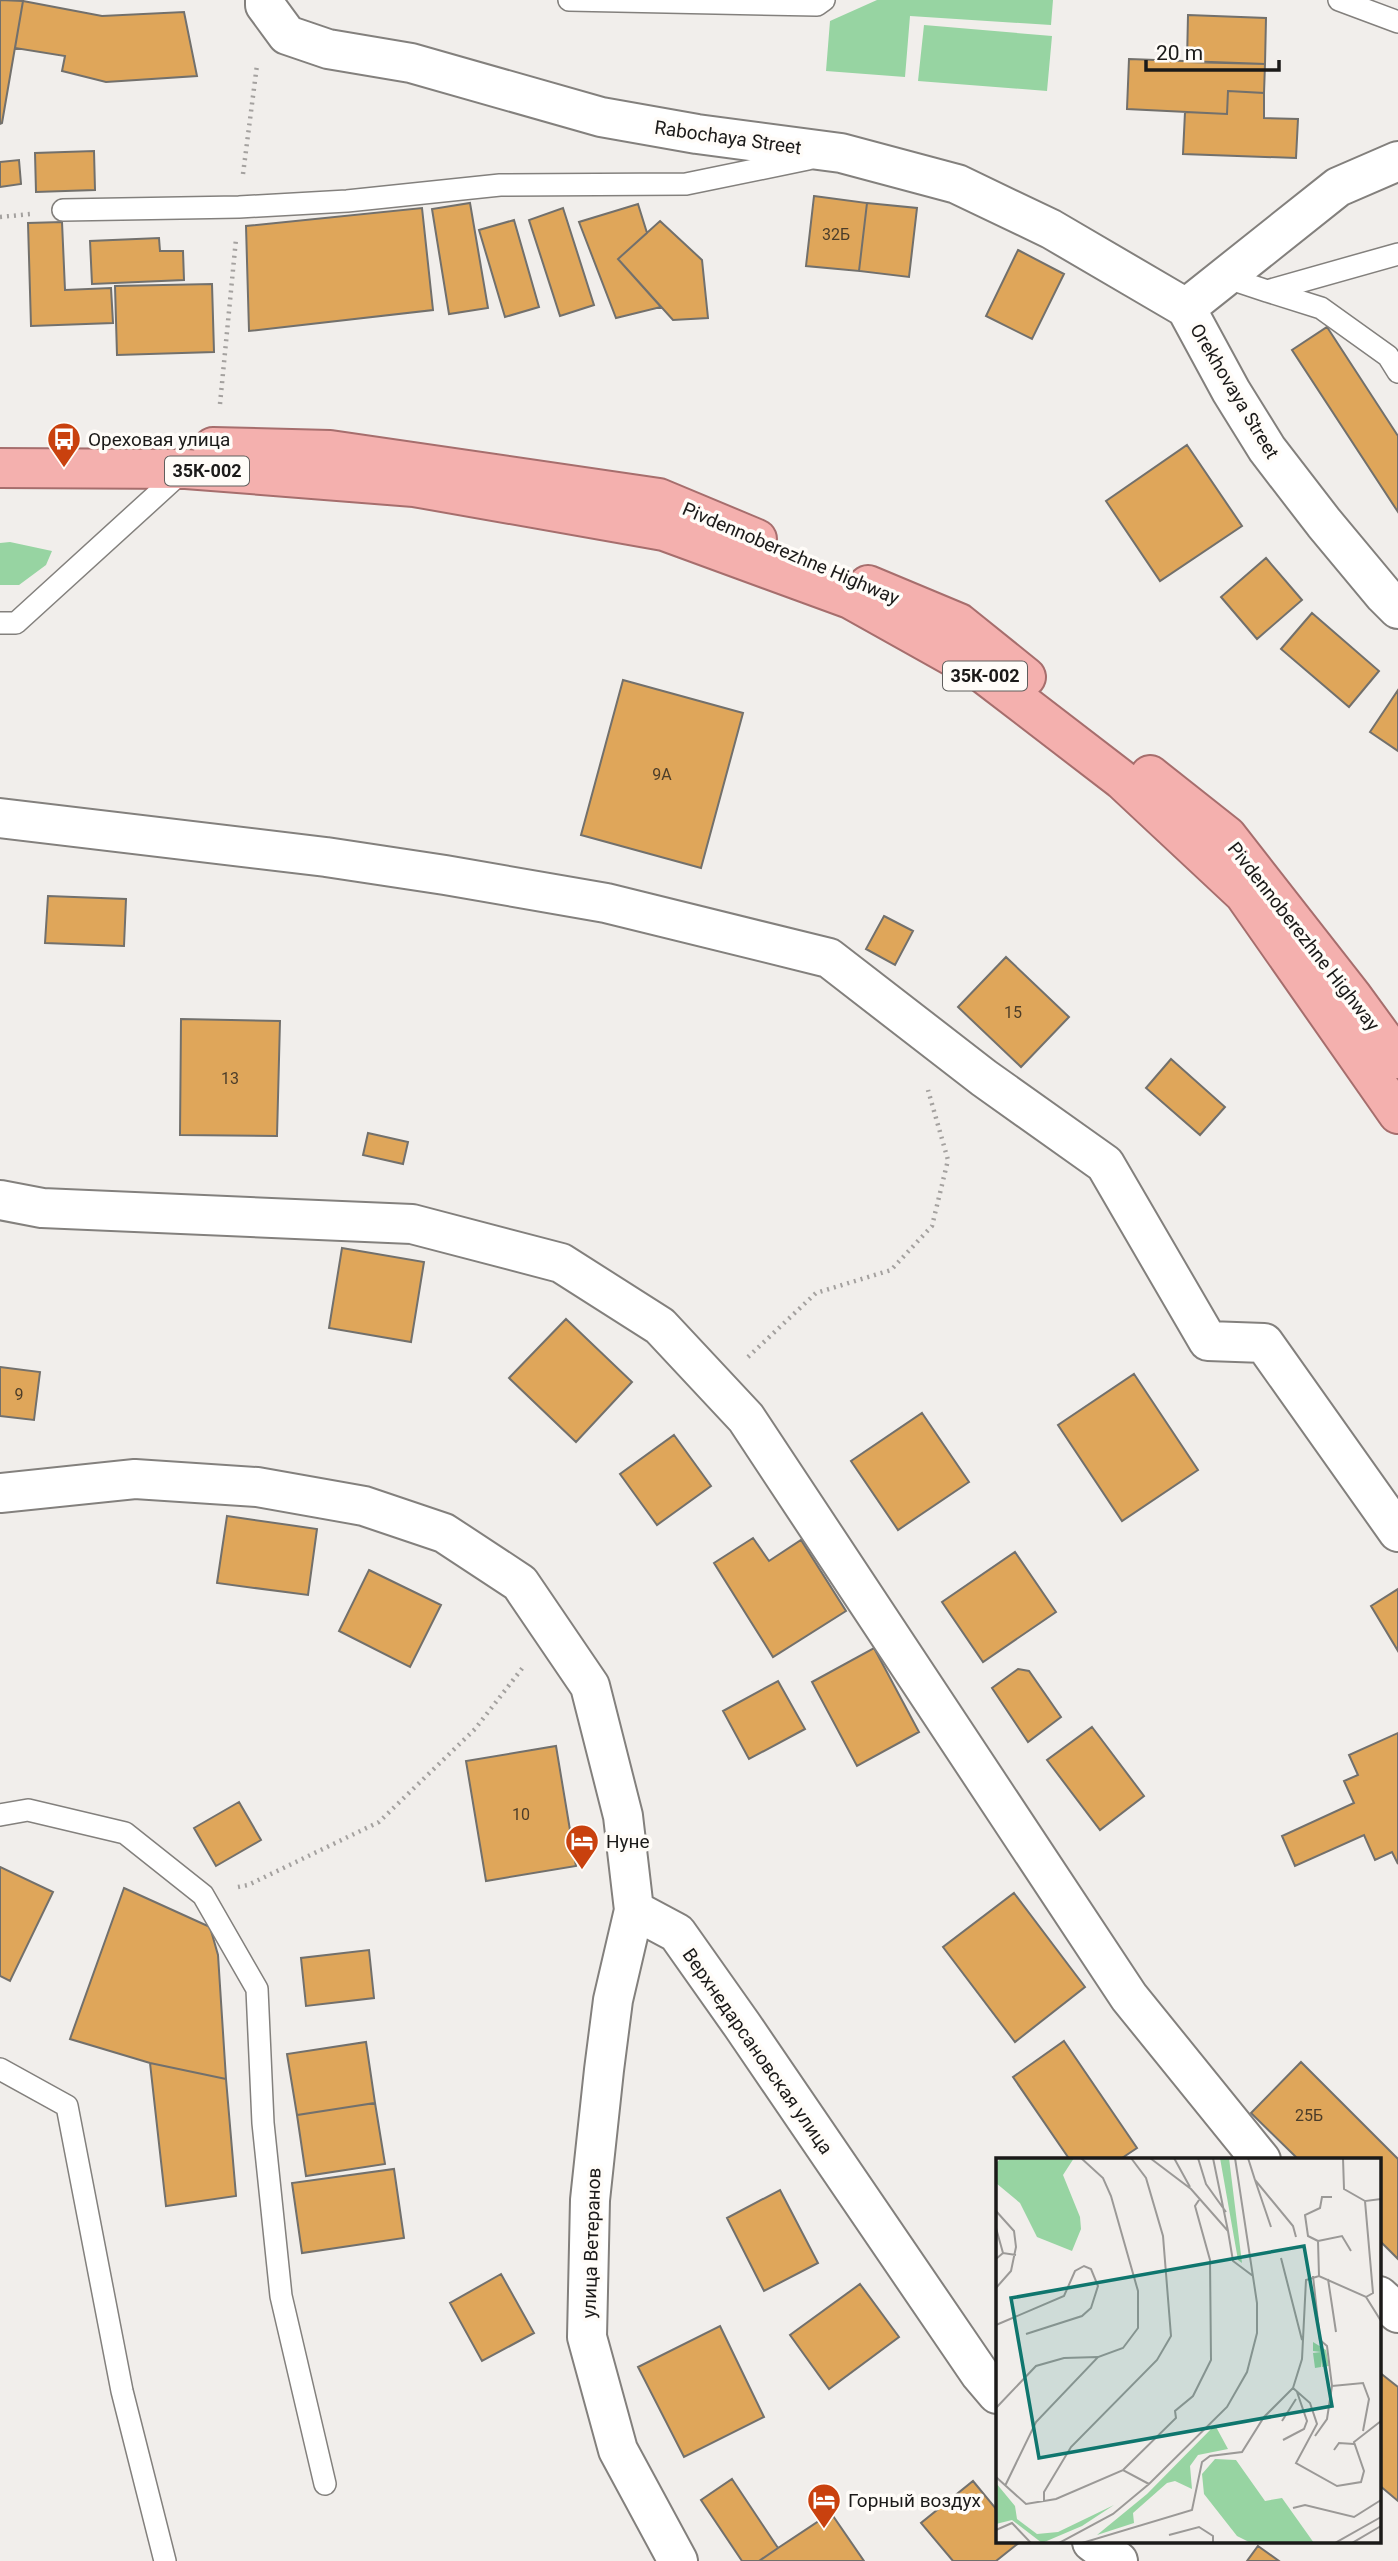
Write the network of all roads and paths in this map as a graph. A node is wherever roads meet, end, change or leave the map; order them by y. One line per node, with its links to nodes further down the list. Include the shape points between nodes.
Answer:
1 (265, 0): 6 (street, Rabochaya Street, via 287,34 328,49 411,63 601,117)
2 (569, 0): 3 (lane, via 817,5)
3 (824, 0)
4 (1339, 0): 5 (lane)
5 (1398, 22)
6 (841, 153): 8 (lane, via 686,184 500,185 347,201); 12 (street, Rabochaya Street, via 957,184 1051,229)
7 (1398, 161): 10 (street, Orekhovaya Street, via 1338,187)
8 (63, 210)
9 (1398, 254): 11 (lane)
10 (1225, 276): 11 (lane); 12 (street, Orekhovaya Street)
11 (1267, 291): 13 (lane, via 1321,308 1388,356)
12 (1186, 308): 17 (street, Orekhovaya Street, via 1267,449)
13 (1398, 372)
14 (0, 442): 21 (highway, Pivdennoberezhne Highway, via 330,450 659,498 959,623 1227,836)
15 (0, 468): 16 (highway, 35К-002)
16 (186, 469): 18 (lane, via 16,623); 22 (highway, Pivdennoberezhne Highway / 35К-002, via 414,487 664,531 850,599 984,674 1122,780 1244,894)
17 (1398, 608)
18 (0, 623)
19 (0, 818): 20 (street, via 326,858 606,903 828,958)
20 (928, 1035): 24 (path, via 928,1093 948,1160 932,1226 891,1270 816,1293); 26 (street, via 1105,1164 1208,1340 1264,1343)
21 (1398, 1059)
22 (1398, 1114)
23 (0, 1200): 24 (street, via 42,1208 411,1224 561,1263 660,1326)
24 (716, 1387): 32 (street, via 746,1419 1129,1997)
25 (0, 1493): 27 (street, via 135,1479 270,1489 364,1506 444,1533 520,1583)
26 (1398, 1532)
27 (555, 1634): 29 (path, via 475,1729 379,1822 248,1885); 30 (street, via 590,1686 622,1816)
28 (0, 1815): 29 (lane, via 28,1810 125,1833)
29 (203, 1895): 36 (lane, via 257,1989 263,2123 281,2296)
30 (634, 1910): 35 (street, Верхнедарсановская улица, via 677,1933); 39 (street, улица Ветеранов, via 613,2000 604,2070 590,2200 587,2337 618,2450)
31 (0, 2069): 38 (lane, via 67,2106 122,2390)
32 (1259, 2158)
33 (1380, 2297): 34 (street)
34 (1398, 2313)
35 (996, 2393)
36 (325, 2484)
37 (1095, 2544): 40 (street)
38 (165, 2561)
39 (678, 2561)
40 (1118, 2561)

